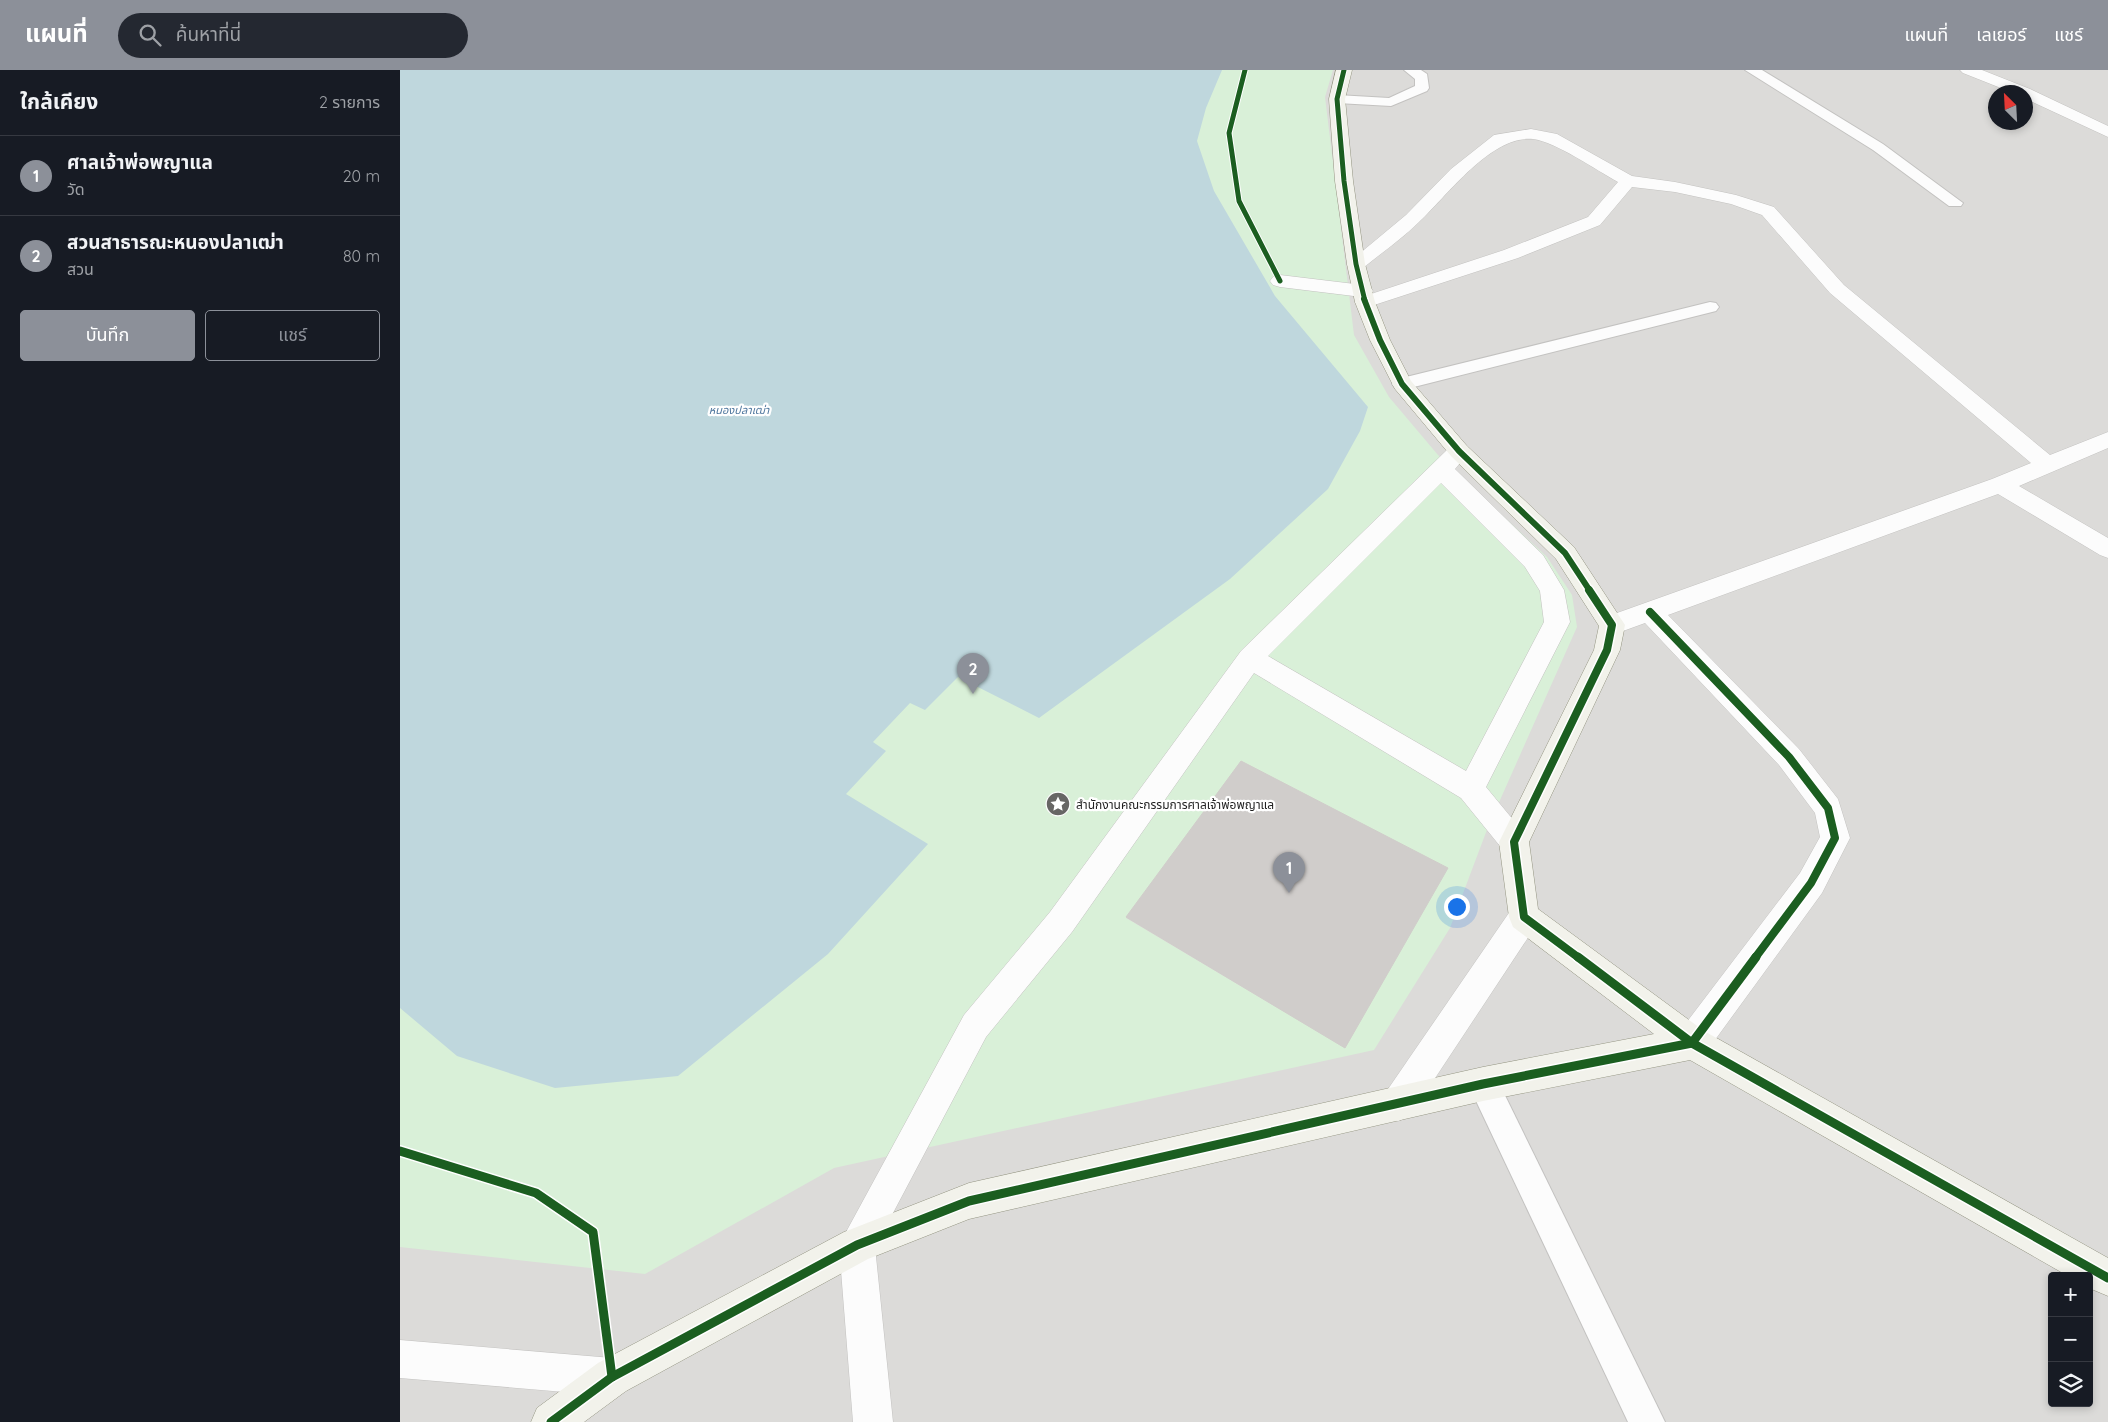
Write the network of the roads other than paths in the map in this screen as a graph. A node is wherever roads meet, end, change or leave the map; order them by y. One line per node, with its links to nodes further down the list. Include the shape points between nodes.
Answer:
1 (1344, 70): 7 (street)
2 (1411, 70): 7 (lane, via 1422,77 1422,88 1392,102)
3 (1752, 70): 10 (lane, via 1878,147)
4 (1968, 70): 5 (street)
5 (2005, 85)
6 (2033, 97): 8 (street)
7 (1336, 99): 11 (street)
8 (2108, 132)
9 (1628, 180): 11 (street, via 1551,138 1531,134 1500,139 1457,172 1412,219); 13 (street, via 1594,221 1511,254); 18 (street, via 1736,200 1768,211 1837,289)
10 (1955, 203)
11 (1356, 264): 13 (street)
12 (1280, 281): 13 (street)
13 (1364, 297): 15 (street, via 1380,340)
14 (1710, 307): 15 (lane)
15 (1402, 384): 17 (street)
16 (2108, 439): 18 (street)
17 (1450, 460): 22 (street, via 1565,553); 23 (street); 24 (street, via 1534,561 1552,590 1557,622)
18 (2047, 464): 19 (street)
19 (2000, 485): 20 (street); 21 (street)
20 (2108, 549)
21 (1650, 612): 22 (street); 27 (street, via 1790,757 1828,808 1835,838 1810,883)
22 (1612, 625): 25 (street, via 1606,650)
23 (1250, 658): 24 (street); 30 (street, via 1062,922 974,1026)
24 (1472, 789): 25 (street)
25 (1514, 842): 26 (street)
26 (1524, 917): 27 (street); 29 (street)
27 (1692, 1043): 28 (street); 31 (street)
28 (1483, 1084): 29 (street); 36 (lane)
29 (1398, 1104): 30 (street, via 969,1201)
30 (857, 1245): 33 (street); 35 (street)
31 (2108, 1278)
32 (400, 1358): 33 (street)
33 (612, 1377): 34 (street)
34 (551, 1422)
35 (874, 1422)
36 (1647, 1422)

